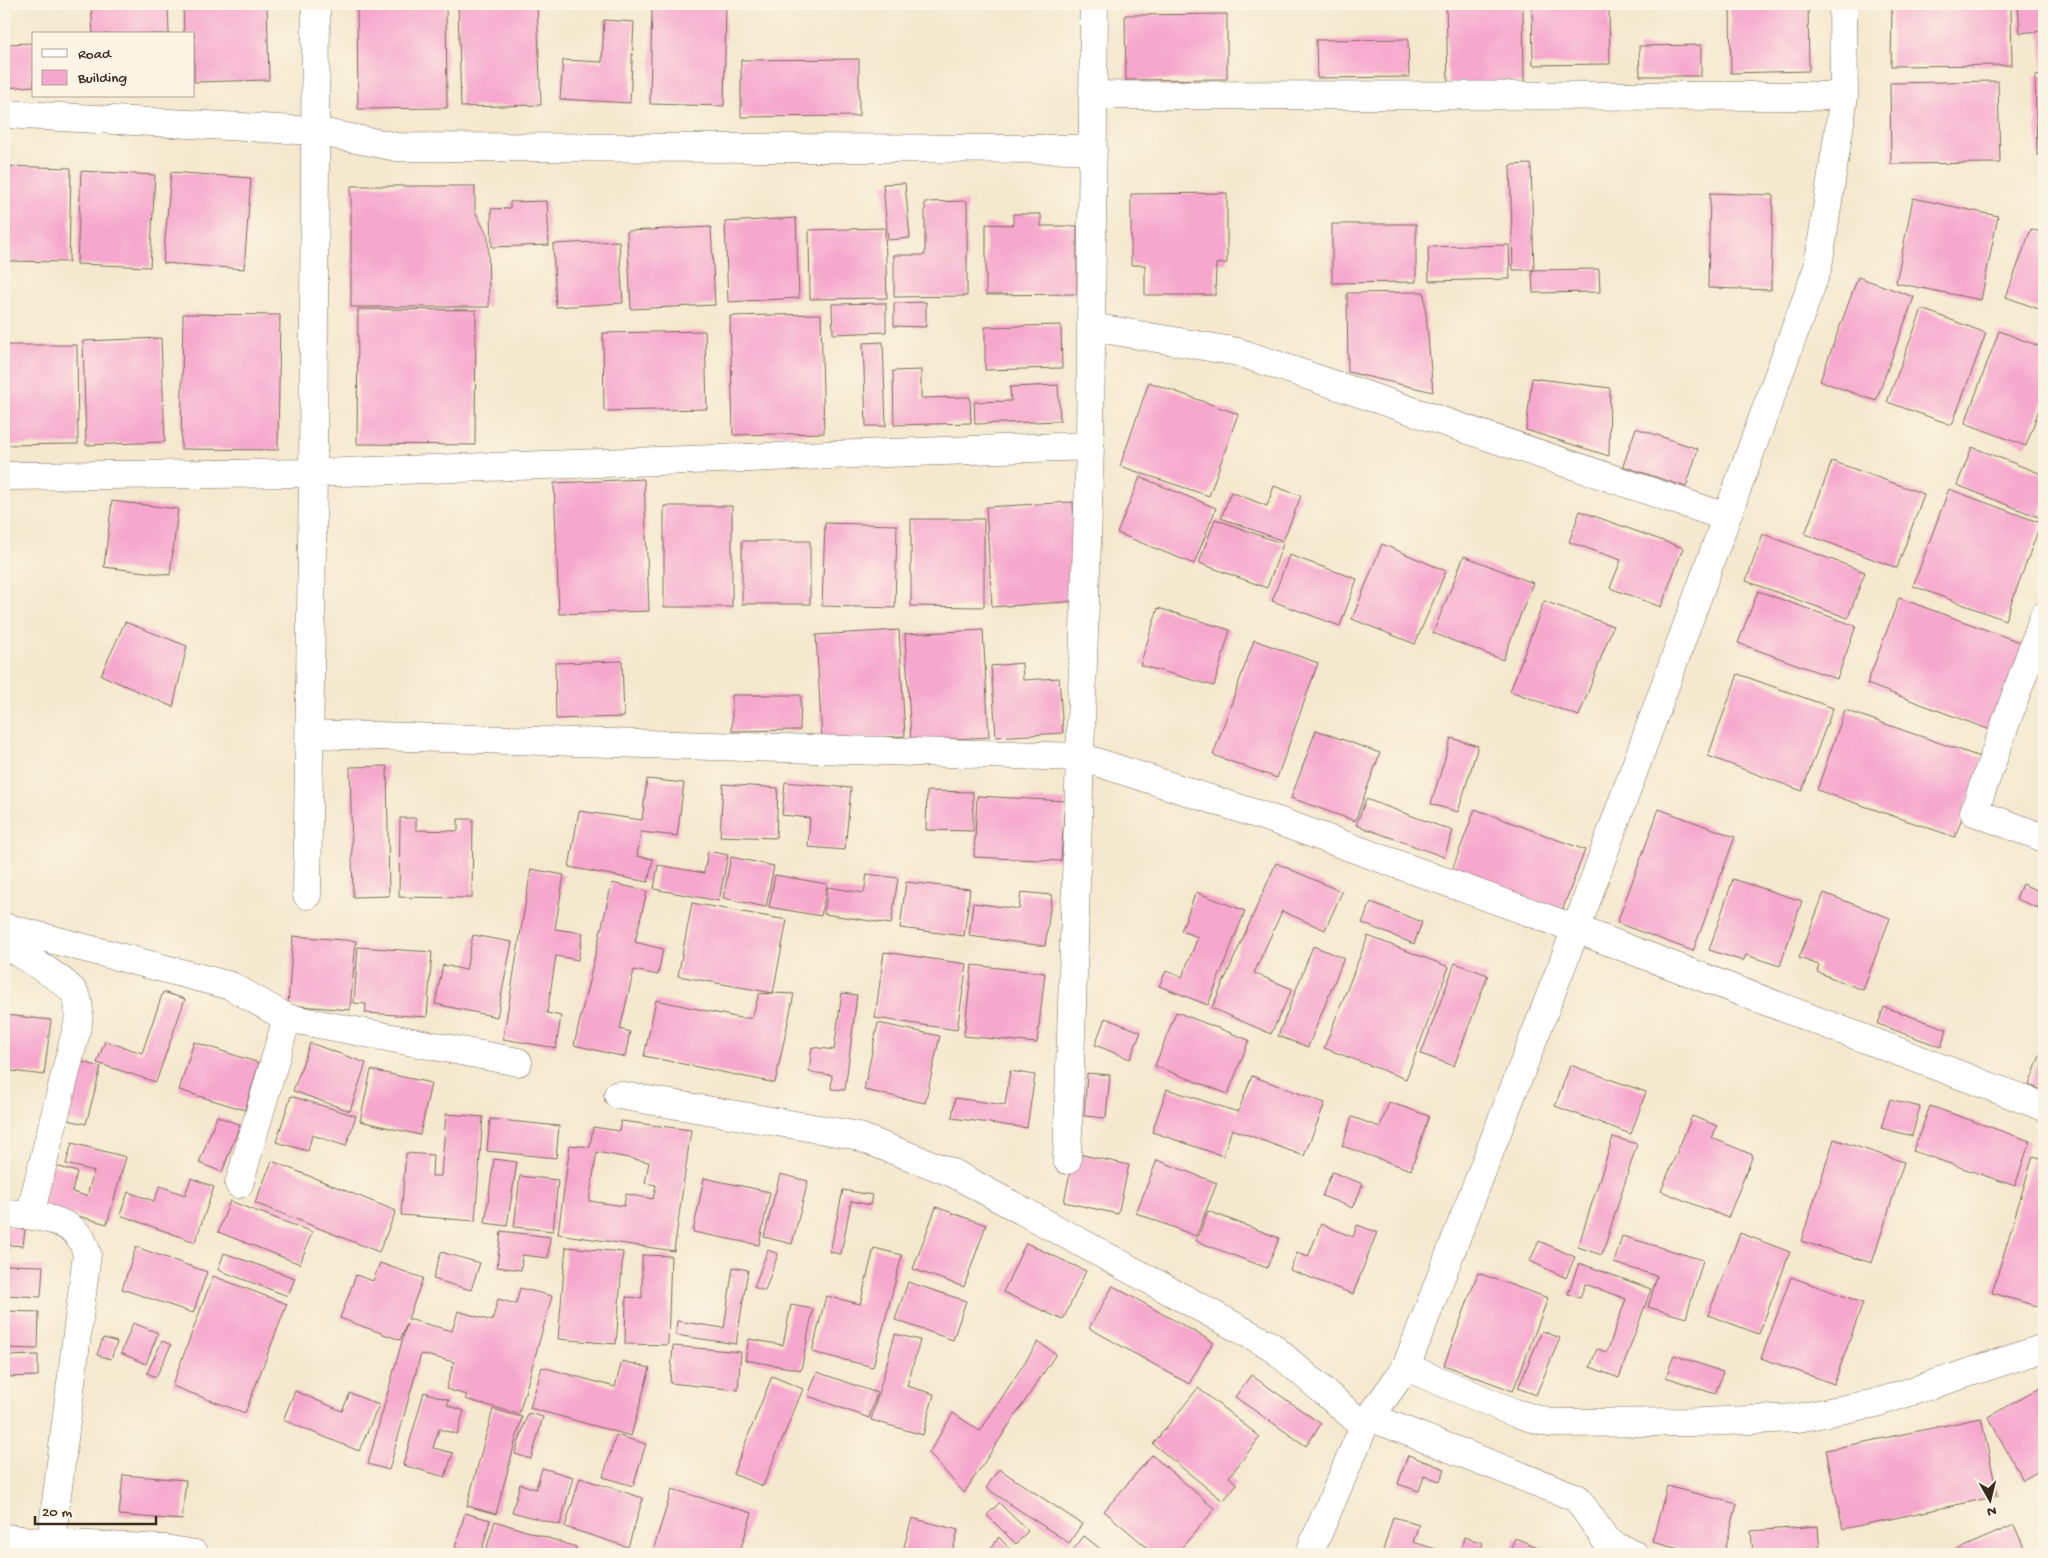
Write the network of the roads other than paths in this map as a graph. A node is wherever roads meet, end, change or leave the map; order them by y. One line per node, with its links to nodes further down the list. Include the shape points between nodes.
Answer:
1 (316, 4): 7 (street)
2 (1094, 4): 4 (street)
3 (1843, 4): 5 (street)
4 (1093, 95): 5 (street); 8 (street)
5 (1844, 96): 13 (street, via 1818,267)
6 (4, 114): 7 (street)
7 (315, 131): 8 (street, via 397,147); 11 (street)
8 (1092, 149): 9 (street)
9 (1092, 327): 10 (street); 13 (street, via 1238,352)
10 (1090, 446): 11 (street); 16 (street)
11 (313, 473): 12 (street); 15 (street)
12 (4, 476)
13 (1726, 517): 20 (street)
14 (2044, 616): 17 (street, via 1974,812)
15 (310, 734): 16 (street); 18 (street)
16 (1081, 757): 20 (street, via 1278,821); 26 (street)
17 (2044, 838)
18 (307, 895)
19 (4, 927): 22 (street, via 231,986)
20 (1576, 928): 25 (street); 30 (street)
21 (4, 944): 28 (street, via 67,985 76,995 79,1008 78,1023)
22 (288, 1018): 23 (street); 27 (street)
23 (518, 1062)
24 (618, 1095): 31 (street, via 854,1135 953,1173 1271,1346)
25 (2044, 1107)
26 (1067, 1160)
27 (239, 1184)
28 (17, 1214): 33 (street, via 46,1218 68,1227 81,1238 87,1254)
29 (2044, 1348): 30 (street, via 1876,1403 1798,1418 1701,1422 1550,1423)
30 (1406, 1367): 31 (street)
31 (1367, 1421): 35 (street); 36 (street, via 1577,1498 1605,1539)
32 (4, 1538): 33 (street)
33 (51, 1544): 34 (street, via 165,1548)
34 (195, 1554)
35 (1309, 1554)
36 (1634, 1554)

